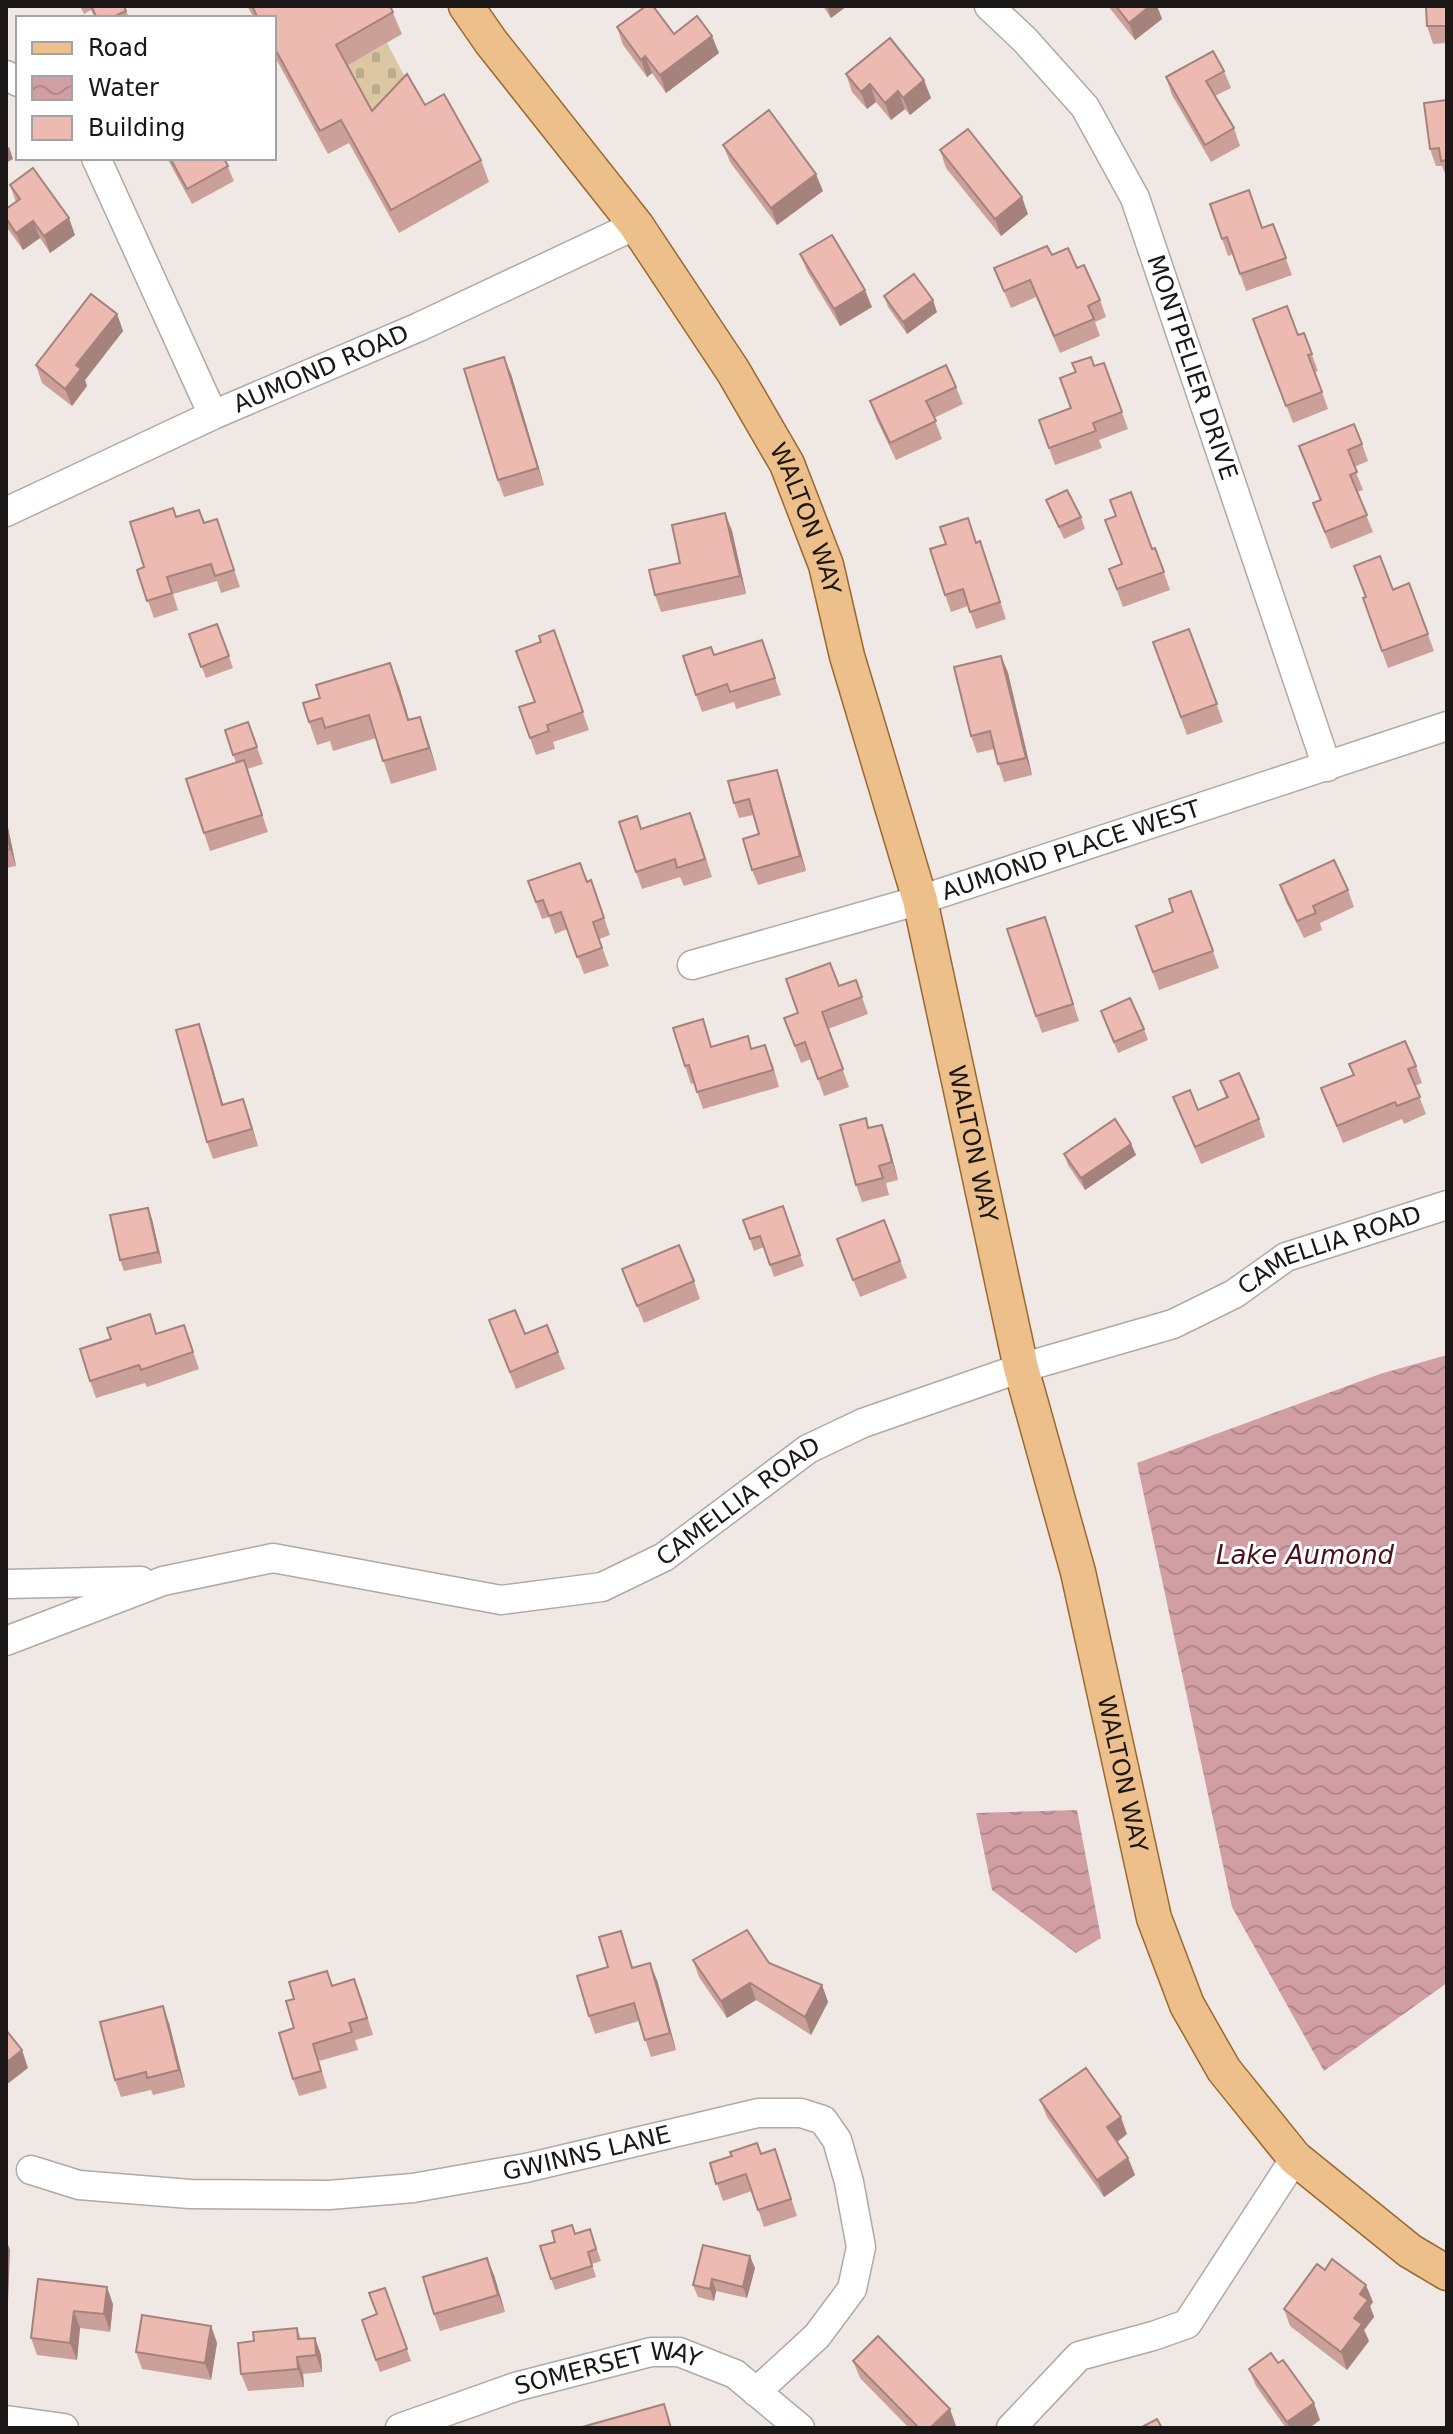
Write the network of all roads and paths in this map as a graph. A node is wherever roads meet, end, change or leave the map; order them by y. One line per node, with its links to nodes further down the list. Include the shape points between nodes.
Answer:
1 (466, 6): 4 (main road, WALTON WAY)
2 (989, 6): 8 (street, MONTPELIER DRIVE, via 1085,107 1135,198)
3 (97, 160): 5 (street)
4 (636, 225): 5 (street, AUMOND ROAD, via 419,327); 9 (main road, WALTON WAY, via 733,371 787,464 826,565 847,656)
5 (213, 415): 6 (street, AUMOND ROAD)
6 (6, 512)
7 (1447, 726): 8 (street, AUMOND PLACE WEST)
8 (1327, 767): 9 (street, AUMOND PLACE WEST)
9 (920, 900): 10 (street, AUMOND PLACE WEST); 12 (main road, WALTON WAY)
10 (692, 965)
11 (1447, 1205): 12 (street, CAMELLIA ROAD, via 1286,1257 1234,1294 1173,1324)
12 (1021, 1368): 13 (street, CAMELLIA ROAD, via 863,1423 808,1449 664,1557 602,1587 501,1600 273,1558); 16 (main road, WALTON WAY, via 1078,1572 1154,1918 1187,2005 1224,2070)
13 (163, 1581): 14 (street); 15 (street, CAMELLIA ROAD)
14 (6, 1584)
15 (6, 1641)
16 (1295, 2158): 18 (main road, WALTON WAY, via 1410,2251); 24 (street, via 1187,2324 1079,2356)
17 (31, 2170): 19 (street, GWINNS LANE, via 79,2185 190,2194 329,2195 413,2188 526,2168 758,2113 801,2113 823,2120 837,2140 861,2247 852,2289 817,2336)
18 (1447, 2273)
19 (756, 2392): 22 (street, SOMERSET WAY, via 735,2374 679,2352 651,2352 515,2387); 23 (street, SOMERSET WAY)
20 (6, 2420): 21 (street)
21 (64, 2428)
22 (400, 2428)
23 (800, 2428)
24 (1011, 2428)

